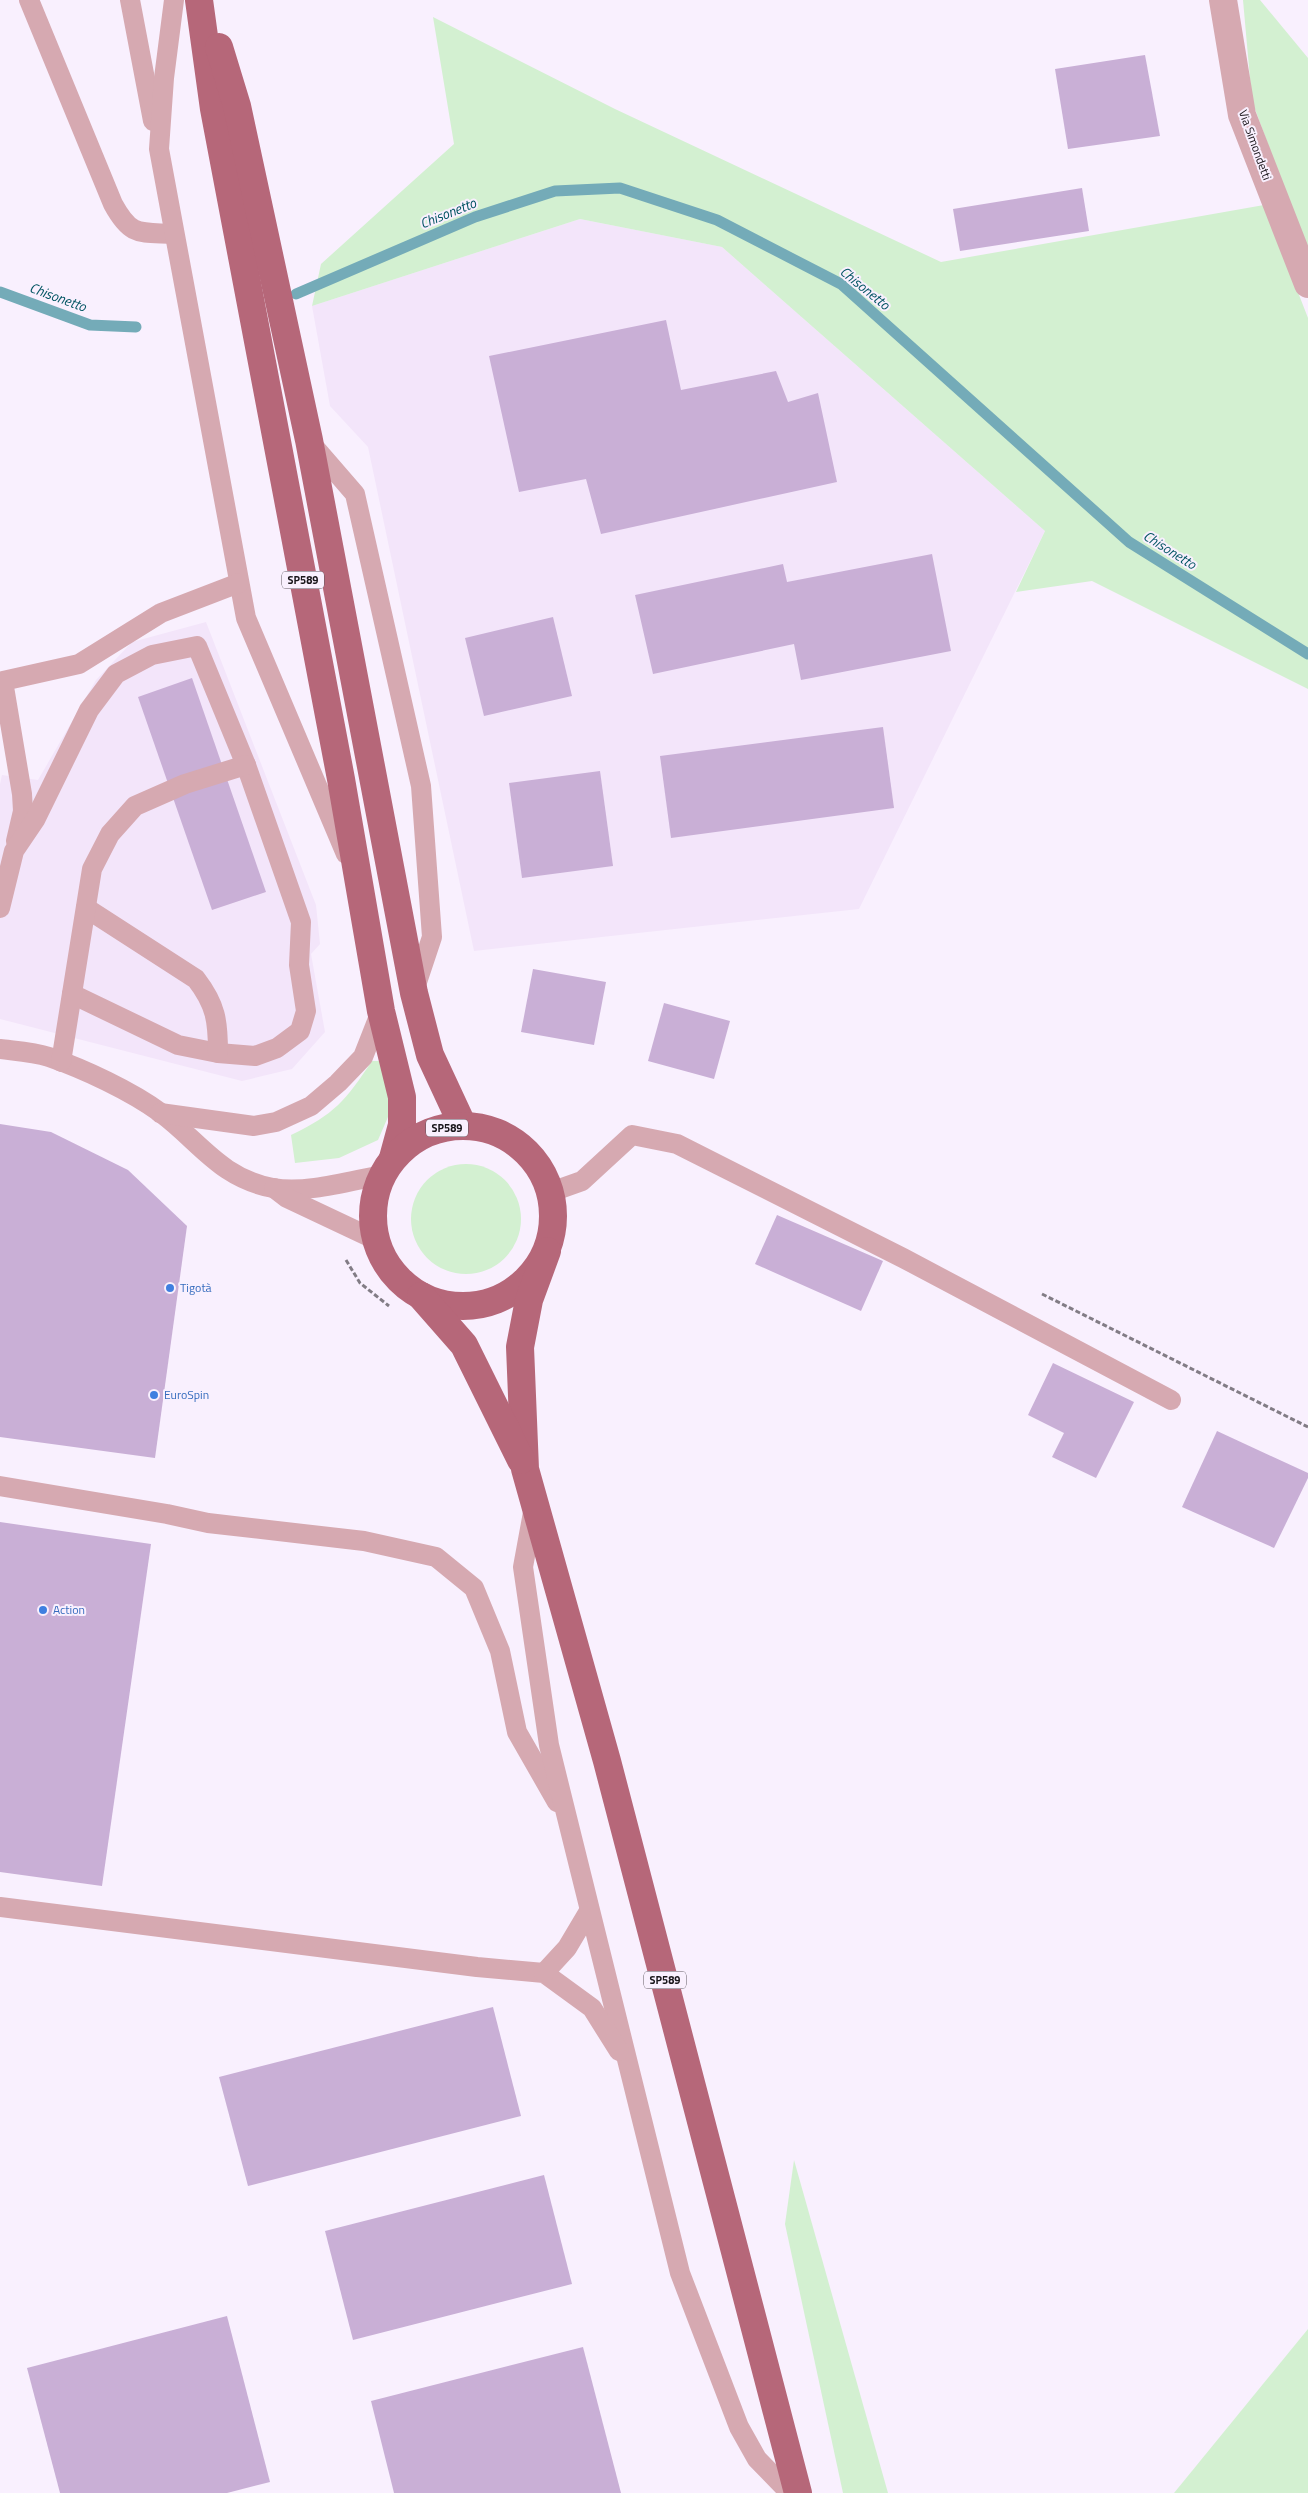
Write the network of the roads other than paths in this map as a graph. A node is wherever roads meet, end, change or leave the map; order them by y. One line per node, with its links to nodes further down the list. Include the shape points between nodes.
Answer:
1 (29, 0): 8 (lane, via 112,204 124,223 140,233)
2 (130, 0): 7 (lane)
3 (174, 0): 7 (lane)
4 (199, 0): 14 (main road, SP589, via 214,109)
5 (205, 0): 10 (main road, SP589, via 237,106)
6 (1223, 0): 9 (street, Via Simondetti, via 1242,116)
7 (159, 149): 8 (lane)
8 (174, 234): 11 (lane)
9 (1308, 284)
10 (309, 440): 17 (main road, SP589); 17 (lane, via 355,494 420,786 432,937)
11 (239, 583): 13 (lane, via 161,613 79,664 3,681 22,794 23,811); 14 (lane, via 246,618)
12 (246, 765): 13 (lane, via 197,646 152,655 116,674 89,710 35,820); 16 (lane, via 185,784 135,806 110,834 92,869); 21 (lane, via 301,922 299,965 306,1011 300,1031 278,1048 255,1056)
13 (14, 851): 15 (lane)
14 (359, 882): 19 (main road, SP589)
15 (0, 908)
16 (86, 908): 18 (lane); 21 (lane, via 196,979 215,1011)
17 (414, 993): 24 (main road, SP589, via 430,1055)
18 (72, 994): 21 (lane, via 178,1045); 22 (lane)
19 (381, 1011): 23 (lane, via 363,1058 311,1106 276,1122 246,1125); 25 (main road, SP589, via 402,1097 402,1125)
20 (0, 1049): 22 (lane, via 47,1056)
21 (218, 1053)
22 (61, 1062): 23 (lane, via 98,1077)
23 (160, 1113): 26 (lane, via 224,1169)
24 (463, 1126): 25 (main road, SP589, via 437,1130 413,1140); 27 (main road, SP589, via 492,1130 518,1144 538,1165)
25 (388, 1167): 26 (lane, via 317,1187); 28 (main road, SP589, via 374,1196 372,1218)
26 (274, 1188): 28 (lane, via 287,1198)
27 (551, 1192): 29 (main road, SP589, via 554,1222); 31 (lane, via 582,1181 632,1135 677,1144 903,1258)
28 (376, 1240): 30 (main road, SP589, via 385,1262 401,1282)
29 (547, 1251): 30 (main road, SP589, via 531,1276 507,1295 479,1305 449,1305); 32 (main road, SP589, via 529,1300 520,1347)
30 (421, 1296): 32 (main road, SP589, via 464,1345)
31 (1171, 1400)
32 (525, 1469): 34 (main road, SP589)
33 (0, 1486): 35 (lane, via 208,1523 364,1541 436,1557 474,1588 500,1651 517,1732)
34 (534, 1505): 35 (lane, via 523,1567 550,1745); 41 (main road, SP589, via 608,1761)
35 (568, 1820): 37 (lane)
36 (0, 1907): 38 (lane)
37 (589, 1911): 38 (lane, via 567,1948); 39 (lane)
38 (544, 1973): 39 (lane, via 592,2008)
39 (630, 2069): 40 (lane, via 680,2273 739,2427 757,2459)
40 (790, 2493)
41 (798, 2493)

